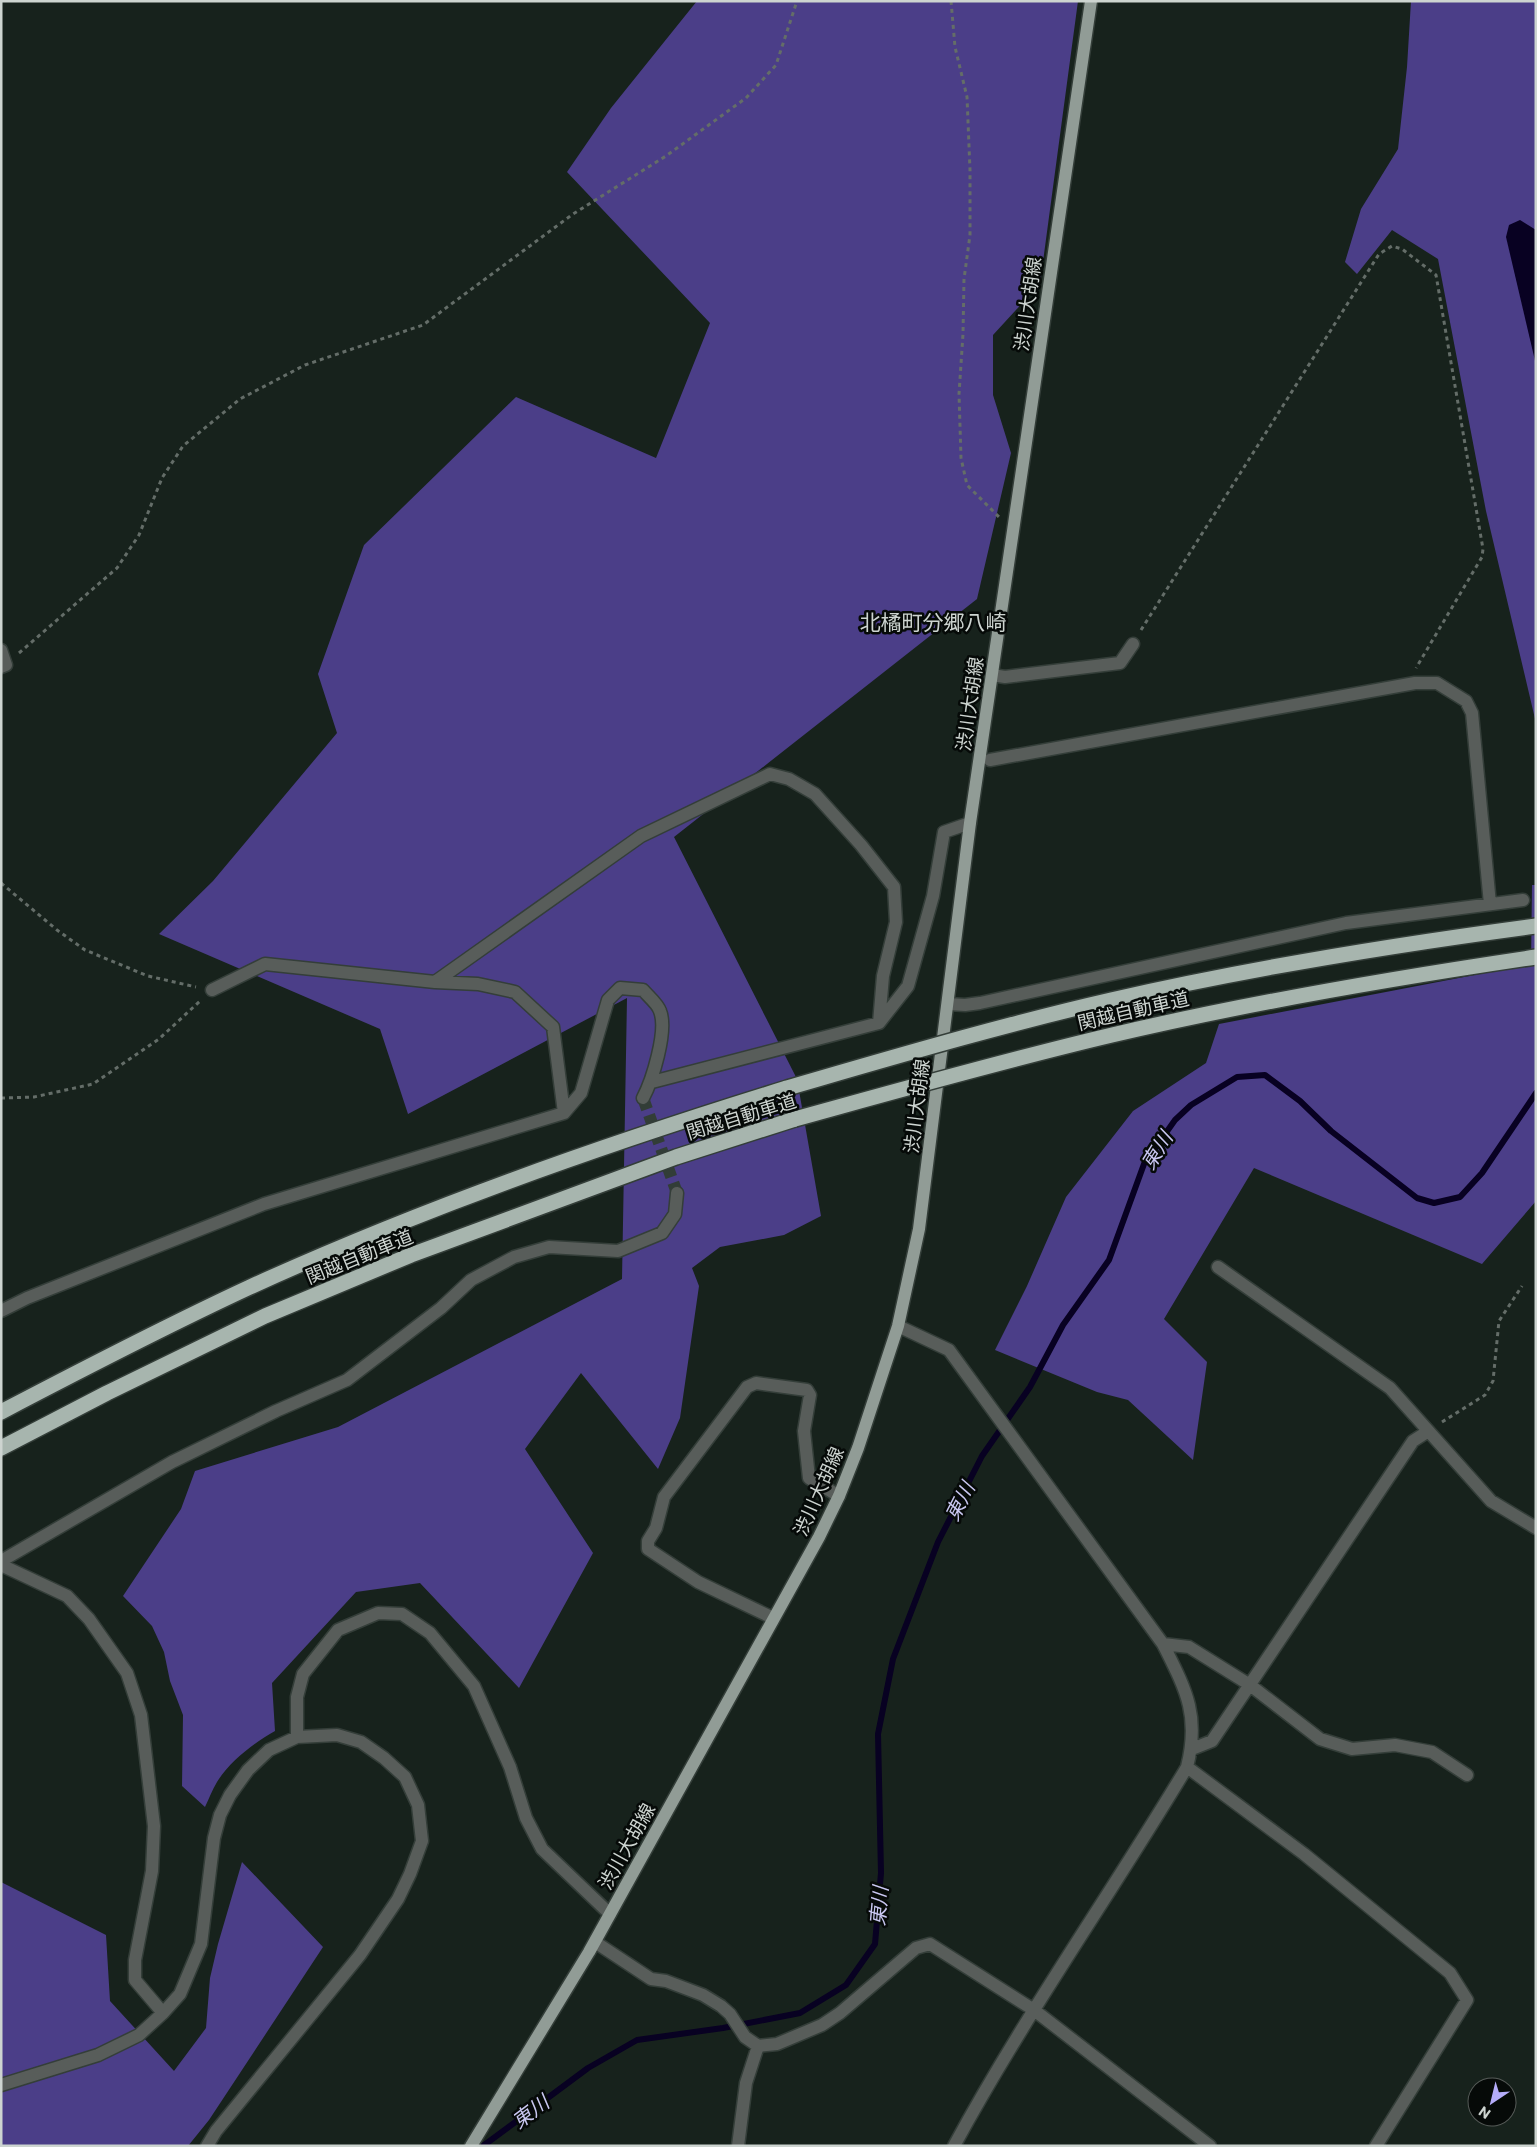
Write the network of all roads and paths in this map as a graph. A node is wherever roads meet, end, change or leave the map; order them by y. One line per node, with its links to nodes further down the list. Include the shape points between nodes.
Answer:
1 (797, 1): 7 (path, via 776,65 746,98 666,156 573,214 424,325 305,365 240,399 183,446 162,478 139,535 117,568)
2 (951, 1): 4 (path, via 955,47 967,97 970,170 970,235 964,279 959,394 961,458 967,485)
3 (1091, 1): 4 (main road, 渋川大胡線)
4 (1012, 531): 8 (main road, 渋川大胡線)
5 (1133, 644): 8 (street, via 1120,663 1005,677); 9 (path, via 1379,254 1392,246 1402,249 1436,275 1483,548 1482,556 1417,664)
6 (1, 650): 7 (street)
7 (4, 666)
8 (992, 675): 11 (main road, 渋川大胡線)
9 (1414, 683): 10 (street); 14 (street, via 1437,683 1466,701 1472,713)
10 (990, 760)
11 (970, 823): 19 (main road, 渋川大胡線); 20 (street, via 944,832 933,896 908,986)
12 (1, 883): 18 (path, via 85,950 148,976)
13 (1523, 900): 14 (street)
14 (1490, 904): 19 (street, via 1346,923 980,1003)
15 (1536, 926): 30 (highway, 関越自動車道, bridge, via 1265,968 1119,998 963,1038 686,1118 396,1224 250,1287)
16 (1536, 957): 32 (highway, 関越自動車道, bridge, via 1397,977 1112,1035 795,1119 676,1157 410,1255 265,1316)
17 (436, 982): 18 (street, via 265,964); 20 (street, via 641,836 770,774 789,779 815,794 894,887 896,922 883,976); 24 (street, via 478,984 515,992 554,1027)
18 (212, 990): 22 (path, via 159,1039 94,1084 34,1097)
19 (948, 1004): 29 (main road, 渋川大胡線, via 919,1229)
20 (879, 1023): 21 (street)
21 (652, 1082): 23 (street); 24 (street, via 662,1036 660,1011 643,990 620,988 608,1000 581,1093)
22 (1, 1098)
23 (643, 1098)
24 (564, 1113): 28 (street, via 264,1204)
25 (677, 1193): 35 (street, via 675,1214 662,1233 618,1251 549,1247 514,1257 471,1280 347,1380 172,1462)
26 (1218, 1267): 31 (street, via 1390,1388)
27 (1522, 1286): 31 (path, via 1499,1321 1493,1381 1485,1395)
28 (1, 1311)
29 (898, 1326): 33 (main road, 渋川大胡線); 37 (street, via 949,1350)
30 (1, 1412)
31 (1427, 1432): 34 (street, via 1491,1501); 38 (street, via 1413,1441)
32 (1, 1448)
33 (839, 1496): 36 (main road, 渋川大胡線); 36 (street, via 809,1478 804,1431 810,1395 807,1390 756,1383 747,1387 664,1497 648,1549 698,1582)
34 (1536, 1528)
35 (1, 1563): 46 (street, via 67,1596 89,1620 127,1673 141,1715 154,1826 152,1871 135,1960 135,1980)
36 (773, 1618): 43 (main road, 渋川大胡線)
37 (1163, 1644): 38 (street, via 1189,1648); 40 (street, via 1186,1690 1192,1715)
38 (1250, 1685): 40 (street, via 1212,1741); 42 (street, via 1320,1739 1352,1749 1395,1745 1432,1752)
39 (297, 1737): 43 (street, via 297,1697 303,1674 338,1630 378,1613 402,1614 430,1633 474,1686 510,1767 526,1818 542,1849); 46 (street, via 269,1750 248,1770 220,1815 214,1838 201,1944 180,1994); 49 (street, via 337,1735 361,1742 384,1758 405,1777 418,1805 422,1841 398,1899 360,1955)
40 (1192, 1749): 41 (street)
41 (1188, 1767): 45 (street); 54 (street, via 1304,1854 1450,1973 1467,2000)
42 (1467, 1775)
43 (610, 1914): 44 (main road, 渋川大胡線)
44 (595, 1942): 47 (street, via 651,1979 703,1995 730,2014 745,2037); 50 (main road, 渋川大胡線)
45 (1034, 2010): 47 (street, via 930,1944 916,1948 822,2025 777,2044); 52 (street); 53 (street)
46 (163, 2013): 48 (street, via 139,2035 98,2055)
47 (758, 2046): 51 (street, via 746,2083)
48 (1, 2085)
49 (207, 2146)
50 (471, 2146)
51 (738, 2146)
52 (954, 2146)
53 (1210, 2146)
54 (1376, 2146)

